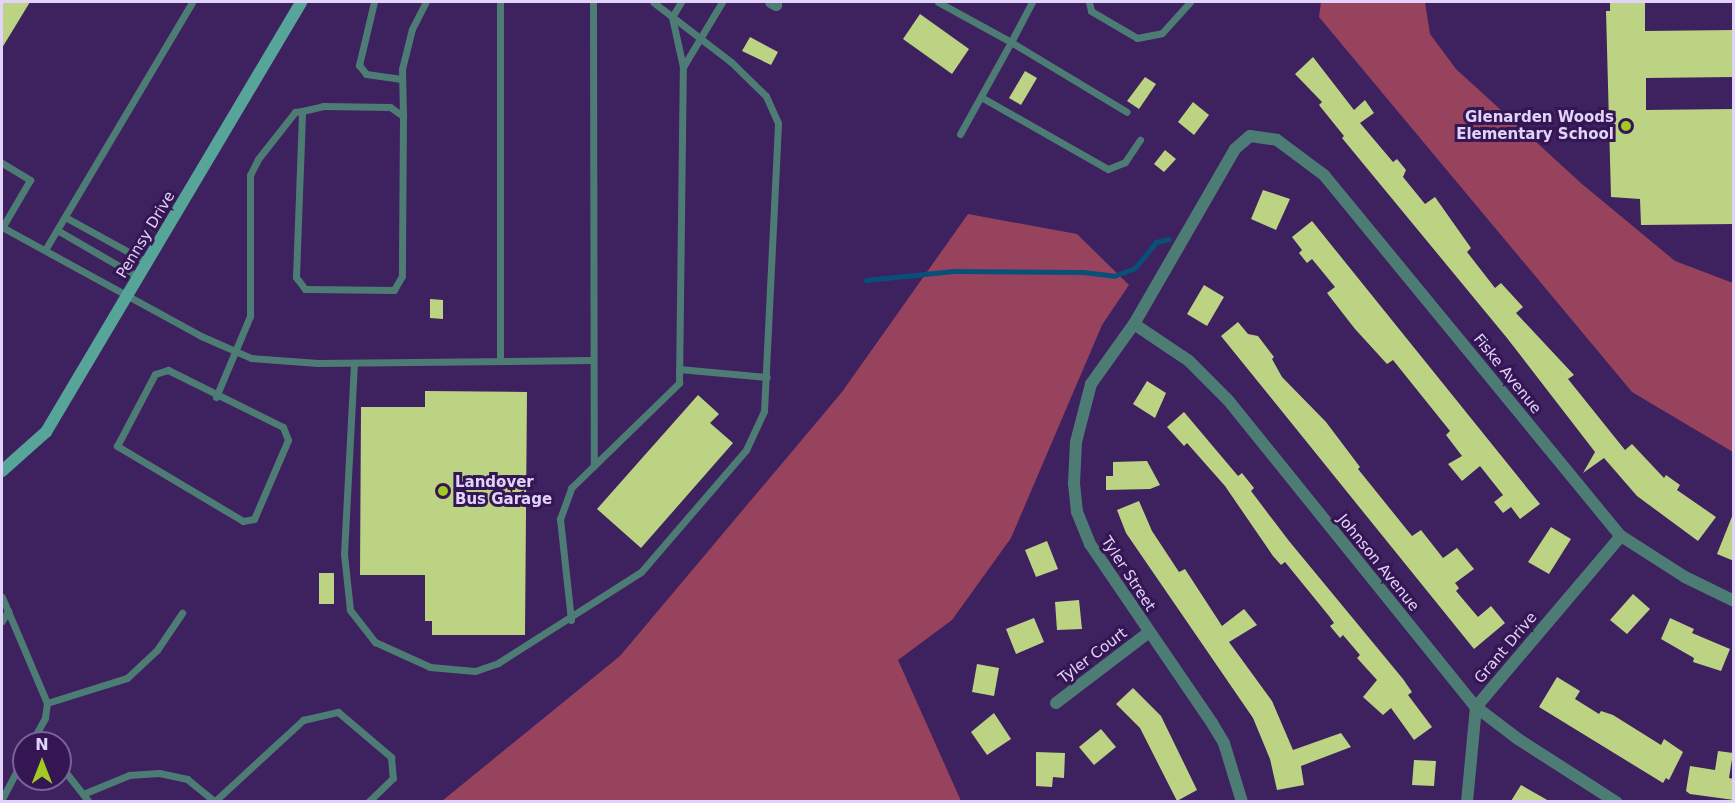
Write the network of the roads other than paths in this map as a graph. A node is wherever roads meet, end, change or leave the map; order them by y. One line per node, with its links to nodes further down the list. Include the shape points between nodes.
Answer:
1 (192, 2): 27 (lane)
2 (301, 2): 31 (main road, Pennsy Drive)
3 (374, 2): 18 (lane, via 359,65 366,74)
4 (426, 2): 18 (lane, via 412,29)
5 (500, 2): 37 (lane)
6 (593, 2): 36 (lane)
7 (653, 2): 14 (lane)
8 (681, 2): 14 (lane)
9 (722, 2): 15 (lane)
10 (938, 2): 16 (lane)
11 (1032, 2): 16 (lane)
12 (1089, 2): 13 (lane, via 1091,11 1137,38 1162,33)
13 (1190, 2)
14 (672, 17): 15 (lane); 17 (lane)
15 (700, 39): 17 (lane); 40 (lane, via 766,96 778,123)
16 (1011, 42): 19 (lane); 21 (lane)
17 (683, 67): 39 (lane)
18 (402, 79): 22 (lane)
19 (981, 97): 23 (lane); 24 (lane, via 1108,169 1125,162)
20 (302, 111): 22 (lane, via 323,106 390,107); 22 (lane, via 296,277 305,289 394,290 402,276); 35 (lane, via 295,112 250,175 249,316)
21 (1127, 112)
22 (403, 116)
23 (960, 134)
24 (1140, 140)
25 (1277, 140): 34 (street, Tyler Street, via 1264,135 1240,142); 44 (street, Fiske Avenue, via 1323,175)
26 (2, 163): 28 (lane, via 30,180)
27 (65, 216): 29 (lane); 31 (lane)
28 (2, 228): 30 (lane)
29 (57, 230): 30 (lane); 32 (lane)
30 (45, 250): 33 (lane)
31 (147, 262): 32 (main road, Pennsy Drive)
32 (138, 277): 33 (main road, Pennsy Drive)
33 (129, 294): 35 (lane); 43 (main road, Pennsy Drive, via 46,432)
34 (1134, 324): 51 (street, Tyler Street, via 1103,364 1086,396 1076,442 1074,483 1077,512 1090,544); 54 (street, Johnson Avenue, via 1189,361 1228,400)
35 (236, 353): 38 (lane, via 282,362); 41 (lane)
36 (593, 360): 37 (lane); 42 (lane)
37 (500, 362): 38 (lane)
38 (354, 363): 49 (lane, via 344,554 350,610 359,626 375,642 405,659 454,672 498,663)
39 (679, 369): 40 (lane); 42 (lane, via 679,383)
40 (766, 377): 49 (lane, via 764,411 746,450 641,572)
41 (216, 397): 41 (lane, via 168,370 155,374 117,446 243,521 254,519 288,440 283,427)
42 (594, 466): 49 (lane, via 571,488 560,519)
43 (2, 471)
44 (1621, 536): 46 (street, Fiske Avenue, via 1663,564); 54 (street, Grant Drive)
45 (2, 597): 47 (lane)
46 (1734, 601)
47 (8, 611): 50 (lane); 52 (lane)
48 (182, 613): 52 (lane, via 157,651 127,678)
49 (571, 620)
50 (2, 621)
51 (1148, 633): 53 (street, Tyler Court); 63 (street, Tyler Street, via 1224,743)
52 (47, 703): 55 (lane)
53 (1056, 703)
54 (1476, 707): 64 (street, Grant Drive); 65 (street, Johnson Avenue, via 1518,739)
55 (37, 731)
56 (12, 780): 59 (lane)
57 (72, 780): 58 (lane)
58 (83, 794): 60 (lane); 61 (lane, via 129,775 159,773 187,779)
59 (2, 799)
60 (88, 801)
61 (215, 801): 62 (lane, via 303,720 338,712 390,757 393,778)
62 (368, 801)
63 (1242, 801)
64 (1467, 801)
65 (1616, 801)

